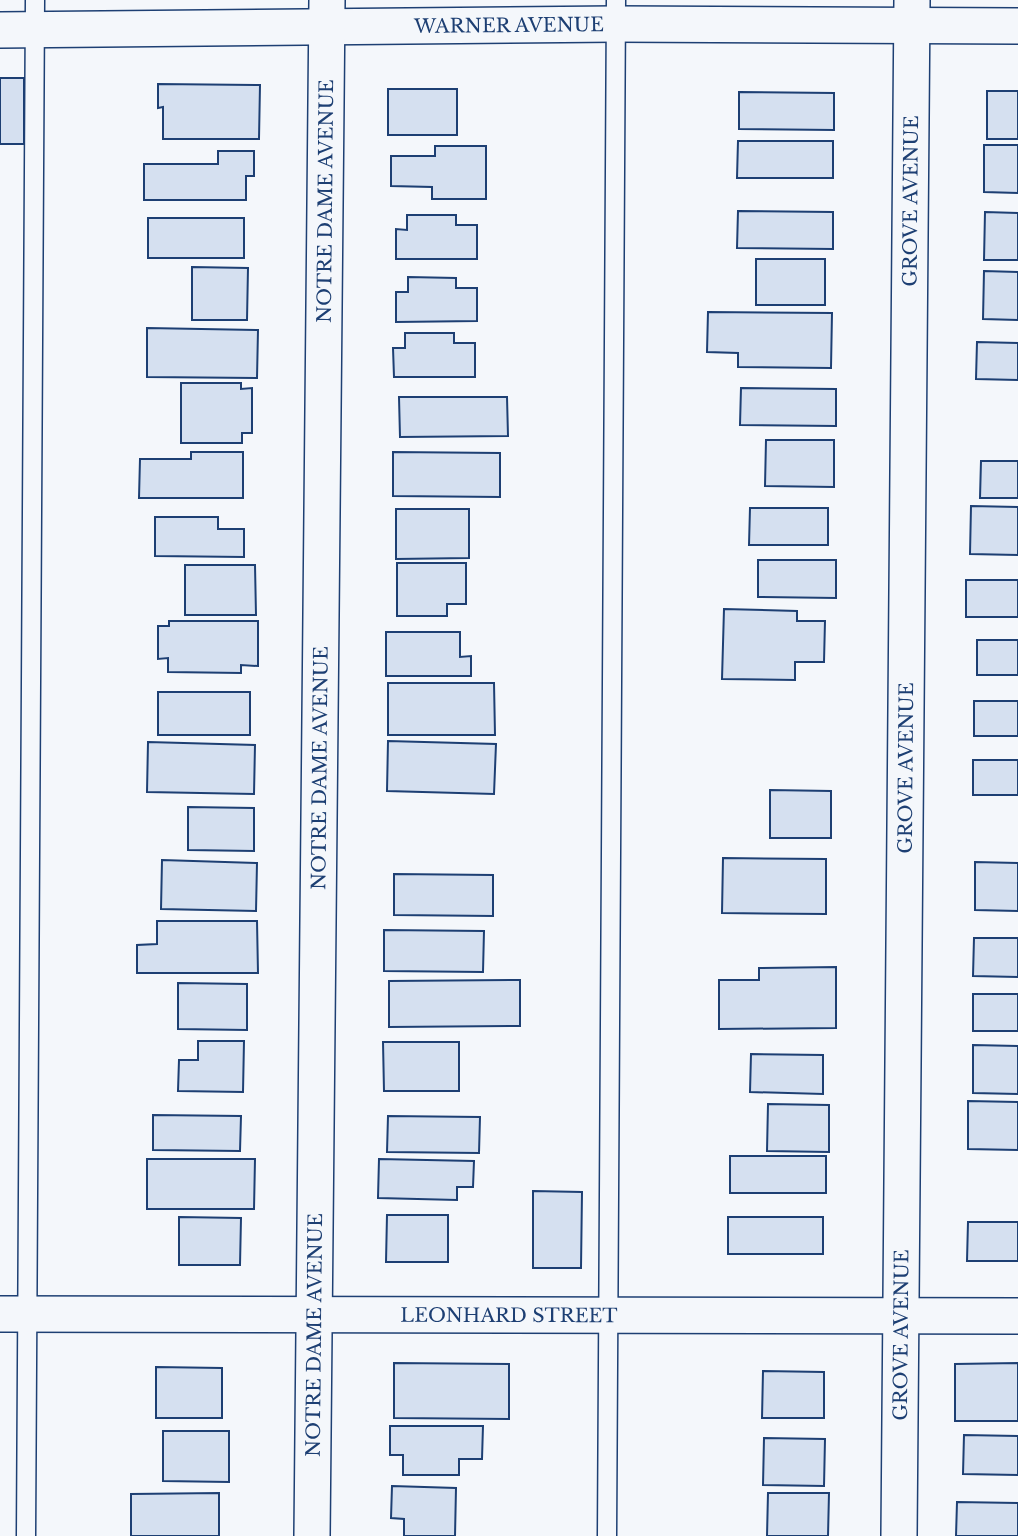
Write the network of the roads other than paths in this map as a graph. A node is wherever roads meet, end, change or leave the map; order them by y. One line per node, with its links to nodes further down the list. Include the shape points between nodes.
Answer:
1 (616, 12): 2 (street, WARNER AVENUE); 3 (street, WARNER AVENUE); 10 (lane)
2 (327, 13): 4 (street, WARNER AVENUE); 9 (street, NOTRE DAME AVENUE)
3 (912, 13): 5 (street, WARNER AVENUE); 11 (street, GROVE AVENUE)
4 (35, 15): 6 (street, WARNER AVENUE); 7 (lane)
5 (1018, 26)
6 (0, 30)
7 (15, 1314): 9 (street, LEONHARD STREET); 12 (lane)
8 (1018, 1316): 11 (street, LEONHARD STREET)
9 (314, 1317): 10 (street, LEONHARD STREET); 13 (street, NOTRE DAME AVENUE)
10 (609, 1317): 11 (street, LEONHARD STREET); 14 (lane)
11 (901, 1317): 15 (street, GROVE AVENUE)
12 (26, 1536)
13 (312, 1536)
14 (607, 1536)
15 (899, 1536)

